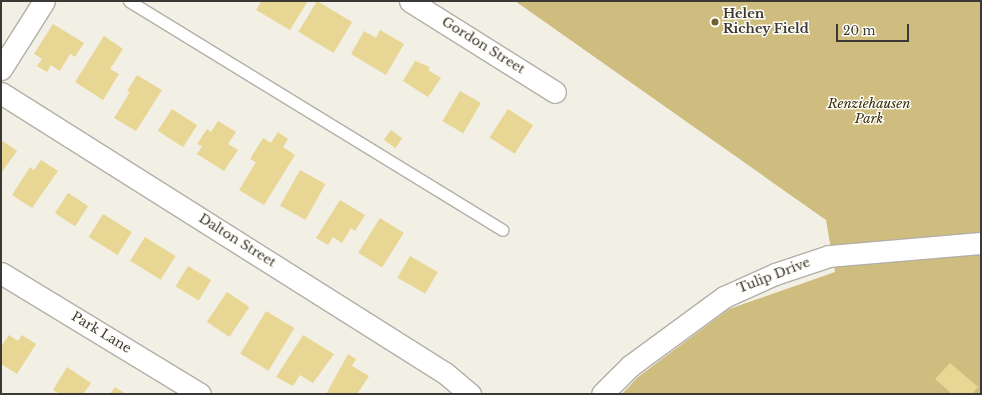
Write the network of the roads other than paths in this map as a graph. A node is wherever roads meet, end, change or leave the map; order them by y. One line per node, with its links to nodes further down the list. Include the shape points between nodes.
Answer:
1 (44, 1): 4 (street)
2 (129, 1): 7 (lane)
3 (410, 1): 5 (street, Gordon Street)
4 (1, 69)
5 (555, 92)
6 (1, 93): 11 (street, Dalton Street, via 438,368)
7 (502, 230)
8 (981, 243): 12 (street, Tulip Drive, via 829,256 775,274 724,297 630,366)
9 (1, 273): 10 (street, Park Lane)
10 (200, 394)
11 (470, 394)
12 (602, 394)

